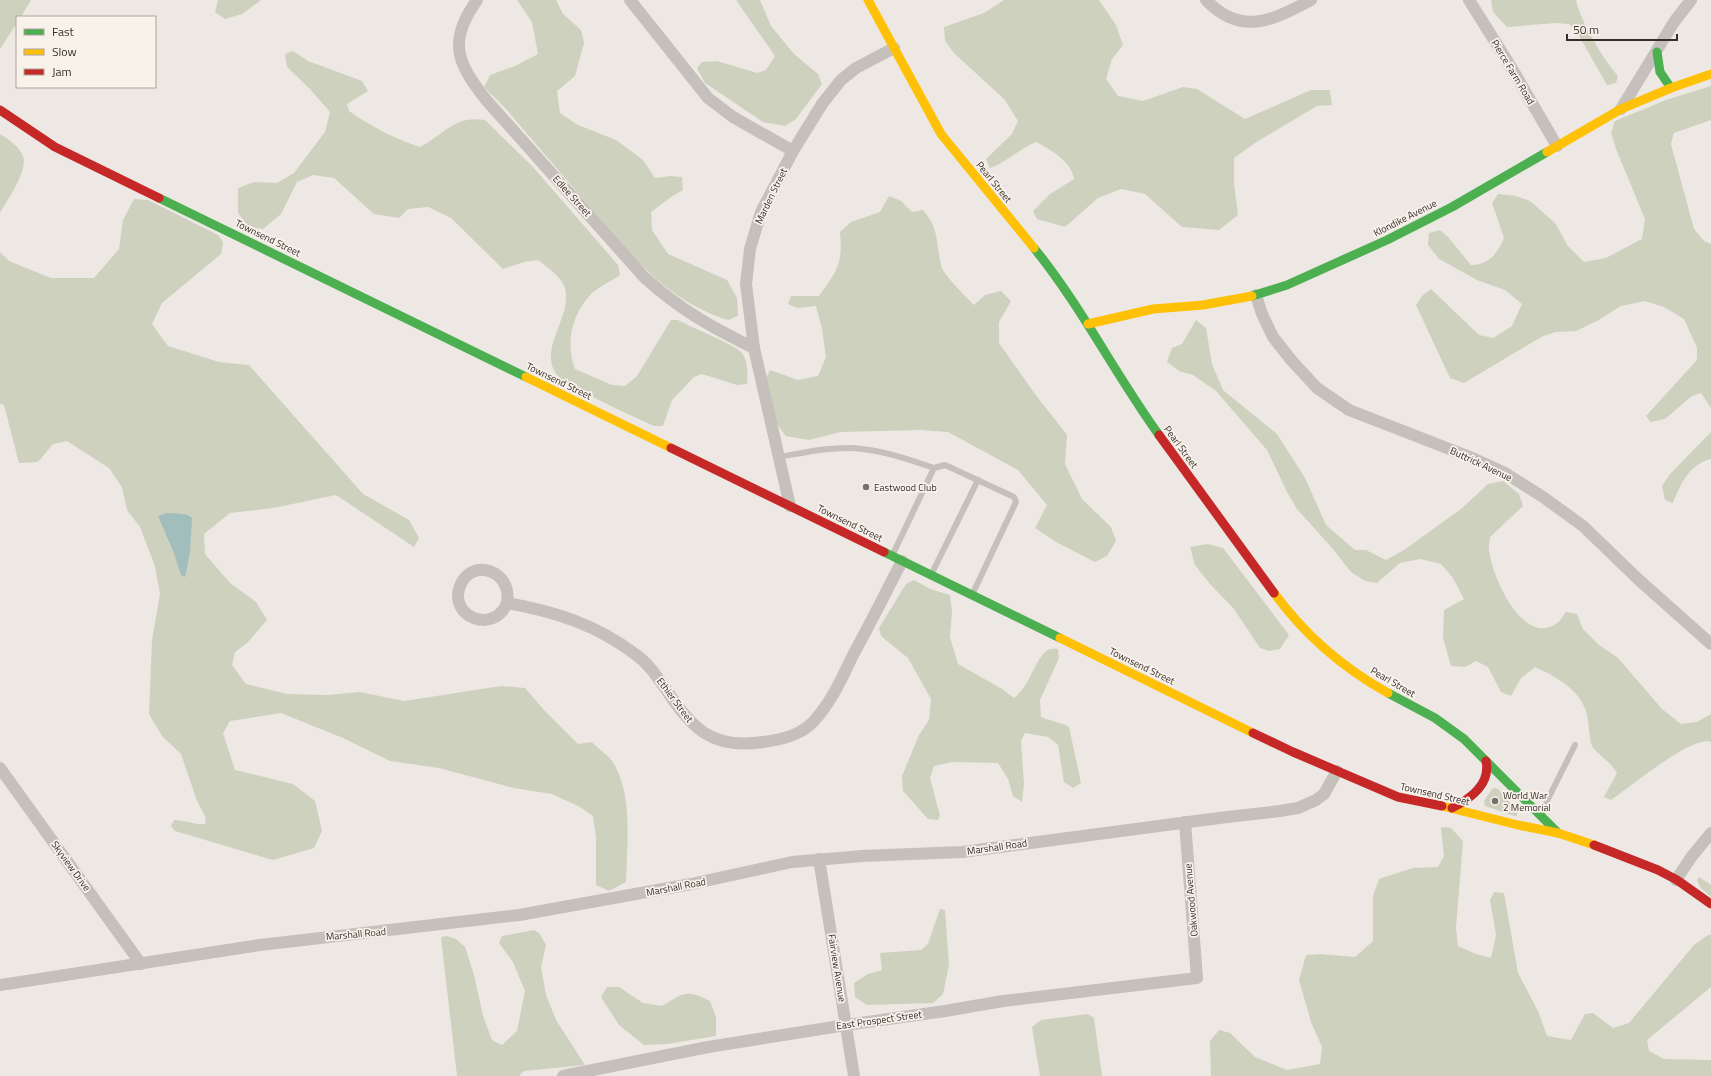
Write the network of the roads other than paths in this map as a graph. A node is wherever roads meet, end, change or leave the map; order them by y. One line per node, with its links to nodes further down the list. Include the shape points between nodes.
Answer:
1 (477, 0): 18 (street, Edlee Street, via 461,28 460,51 463,64 487,101 657,290 696,318)
2 (630, 0): 15 (street, via 708,98 733,117)
3 (868, 0): 8 (street, Pearl Street)
4 (1206, 0): 5 (street, via 1227,16 1252,22 1279,17)
5 (1311, 0)
6 (1469, 0): 14 (street, Pierce Farm Road)
7 (1691, 0): 9 (street, via 1674,22)
8 (894, 48): 15 (street, Marden Street, via 861,65 841,80 822,104); 17 (street, Pearl Street, via 941,134 1042,258)
9 (1657, 52): 11 (street, via 1658,71); 12 (street)
10 (1711, 74): 11 (street, Klondike Avenue)
11 (1670, 88): 12 (street, Klondike Avenue)
12 (1620, 109): 14 (street, Klondike Avenue)
13 (0, 110): 22 (street, Townsend Street, via 55,147)
14 (1557, 146): 16 (street, Klondike Avenue, via 1452,207 1387,240)
15 (793, 151): 18 (street, Marden Street, via 761,212 750,249 746,284)
16 (1256, 295): 17 (street, Klondike Avenue, via 1203,305 1153,309); 27 (street, Buttrick Avenue, via 1273,337 1317,388 1348,410 1470,457 1504,473 1543,497 1582,526)
17 (1088, 324): 29 (street, Pearl Street, via 1141,410 1290,615 1310,636 1350,668 1376,686 1450,728)
18 (754, 348): 19 (street, Marden Street)
19 (779, 457): 20 (lane, via 852,448 900,456); 22 (street, Marden Street)
20 (934, 468): 21 (lane, via 945,465); 23 (lane)
21 (978, 480): 24 (lane); 25 (lane, via 1014,497 1016,502)
22 (790, 506): 23 (street, Townsend Street)
23 (897, 558): 24 (street, Townsend Street); 26 (street, Ethier Street, via 837,687 819,715 801,732 761,743 731,743 710,737 683,714 653,670 625,647 560,615)
24 (931, 575): 25 (street, Townsend Street)
25 (972, 595): 31 (street, Townsend Street)
26 (507, 603): 26 (street, via 507,586 491,571 480,570 471,574 459,588 458,598 462,608 469,616 478,620 494,618 502,612)
27 (1711, 644)
28 (1574, 745): 33 (lane)
29 (1486, 761): 32 (street, via 1487,773 1482,785 1472,796); 33 (street, Pearl Street)
30 (0, 768): 40 (street, Skyview Drive)
31 (1337, 771): 32 (street, Townsend Street, via 1398,797); 34 (street, Marshall Road, via 1324,794 1298,808)
32 (1452, 808): 35 (street, Townsend Street)
33 (1540, 815): 35 (street, Pearl Street)
34 (1185, 822): 37 (street, Marshall Road, via 962,852); 41 (street, Oakwood Avenue)
35 (1558, 833): 38 (street, Townsend Street, via 1610,850)
36 (1711, 833): 38 (street)
37 (819, 859): 40 (street, Marshall Road, via 792,862 691,884 519,915 275,943); 43 (street, Fairview Avenue)
38 (1676, 880): 39 (street, Townsend Street)
39 (1711, 904)
40 (141, 964): 42 (street, Marshall Road)
41 (1197, 978): 43 (street, East Prospect Street, via 1004,1001)
42 (0, 985)
43 (846, 1025): 44 (street, East Prospect Street, via 708,1047); 45 (street, Fairview Avenue)
44 (563, 1076)
45 (854, 1076)

